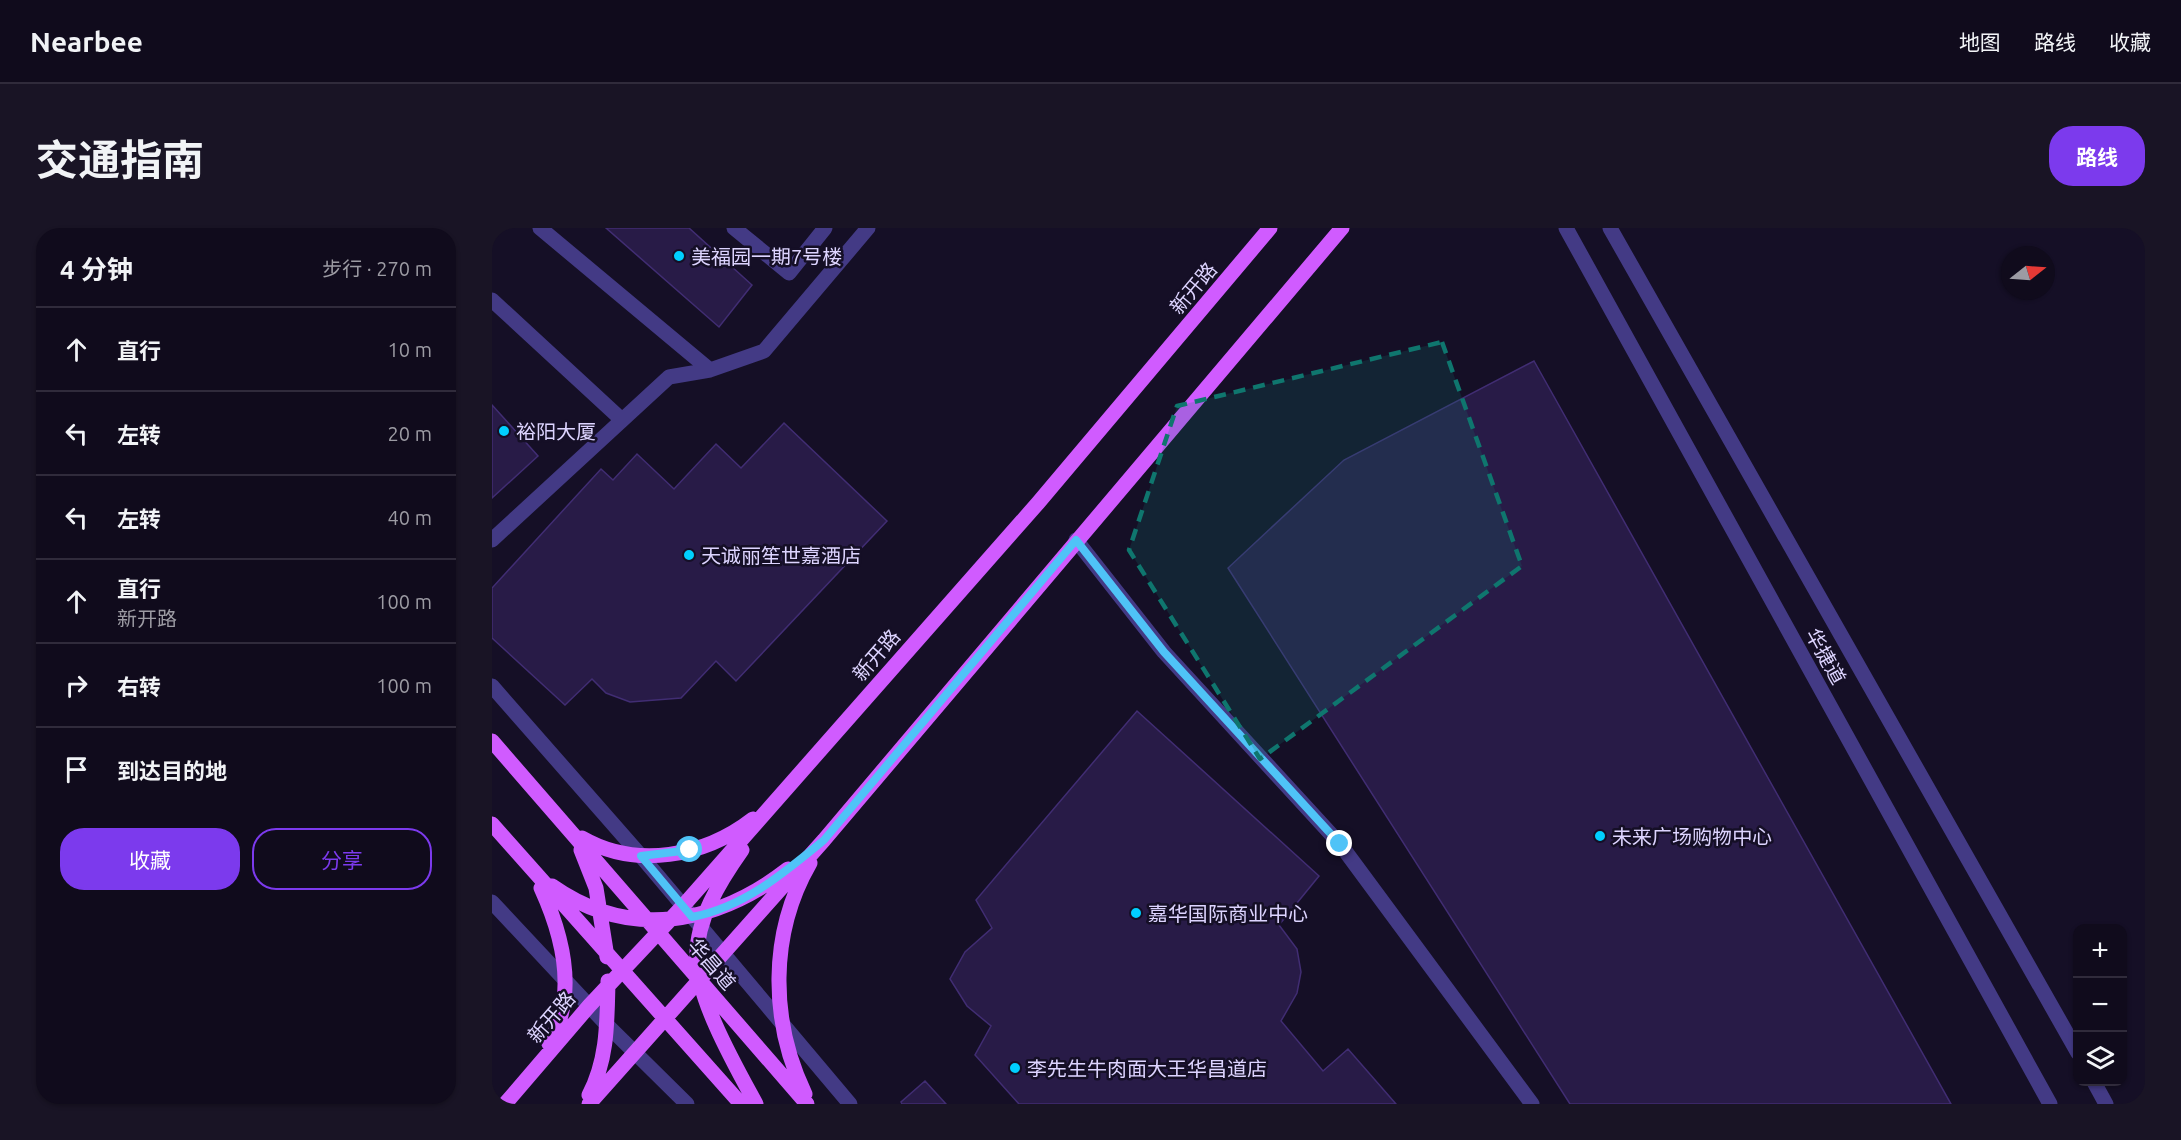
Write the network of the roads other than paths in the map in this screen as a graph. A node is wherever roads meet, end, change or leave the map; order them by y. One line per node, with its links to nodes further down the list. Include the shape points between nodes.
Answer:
1 (540, 228): 10 (street)
2 (734, 228): 3 (street, via 789,273)
3 (825, 228)
4 (868, 228): 10 (street, via 764,351)
5 (1270, 228): 16 (main road, 新开路, via 1038,503)
6 (1342, 228): 13 (main road)
7 (1566, 228): 50 (street, 华捷道)
8 (1610, 228): 38 (street, 华捷道)
9 (492, 300): 11 (street)
10 (710, 370): 11 (street, via 669,377)
11 (622, 420): 12 (street)
12 (492, 540)
13 (1076, 540): 19 (main road); 49 (street, via 1164,652 1340,844)
14 (492, 686): 20 (street)
15 (492, 741): 18 (main road, 华昌道)
16 (773, 803): 20 (main road, via 748,823 712,842 670,855); 24 (main road, 新开路); 24 (main road)
17 (492, 824): 21 (main road)
18 (574, 834): 20 (main road, via 603,850); 23 (main road); 25 (main road, 华昌道)
19 (824, 840): 24 (main road, via 771,882 734,903); 28 (main road); 37 (main road, via 795,893 784,926 778,968)
20 (641, 856): 24 (street)
21 (533, 872): 23 (main road, via 570,898); 29 (main road); 32 (main road, via 554,921)
22 (492, 902): 32 (street)
23 (601, 911): 25 (main road); 29 (main road)
24 (695, 917): 26 (main road, 新开路); 28 (street); 31 (main road)
25 (646, 920): 26 (main road); 27 (main road, 华昌道)
26 (671, 920): 27 (main road, 新开路)
27 (658, 933): 30 (main road, 新开路); 31 (main road, 华昌道)
28 (722, 953): 31 (main road); 37 (street)
29 (607, 956): 30 (main road); 33 (main road)
30 (621, 971): 33 (main road, 新开路); 35 (main road)
31 (699, 980): 35 (main road); 46 (main road); 47 (main road, 华昌道)
32 (566, 981): 34 (street); 40 (main road, via 560,1020)
33 (608, 985): 34 (main road, 新开路); 36 (main road)
34 (589, 1006): 36 (street); 40 (main road, 新开路)
35 (664, 1019): 39 (main road); 45 (main road)
36 (607, 1025): 39 (street); 43 (main road, via 602,1064)
37 (783, 1026): 47 (main road, via 792,1064); 48 (street)
38 (2073, 1044)
39 (634, 1052): 43 (main road); 44 (street)
40 (533, 1071): 42 (main road, 新开路)
41 (2096, 1086): 51 (street)
42 (505, 1104)
43 (587, 1104)
44 (687, 1104)
45 (741, 1104)
46 (756, 1104)
47 (808, 1104)
48 (850, 1104)
49 (1532, 1104)
50 (2050, 1104)
51 (2106, 1104)

